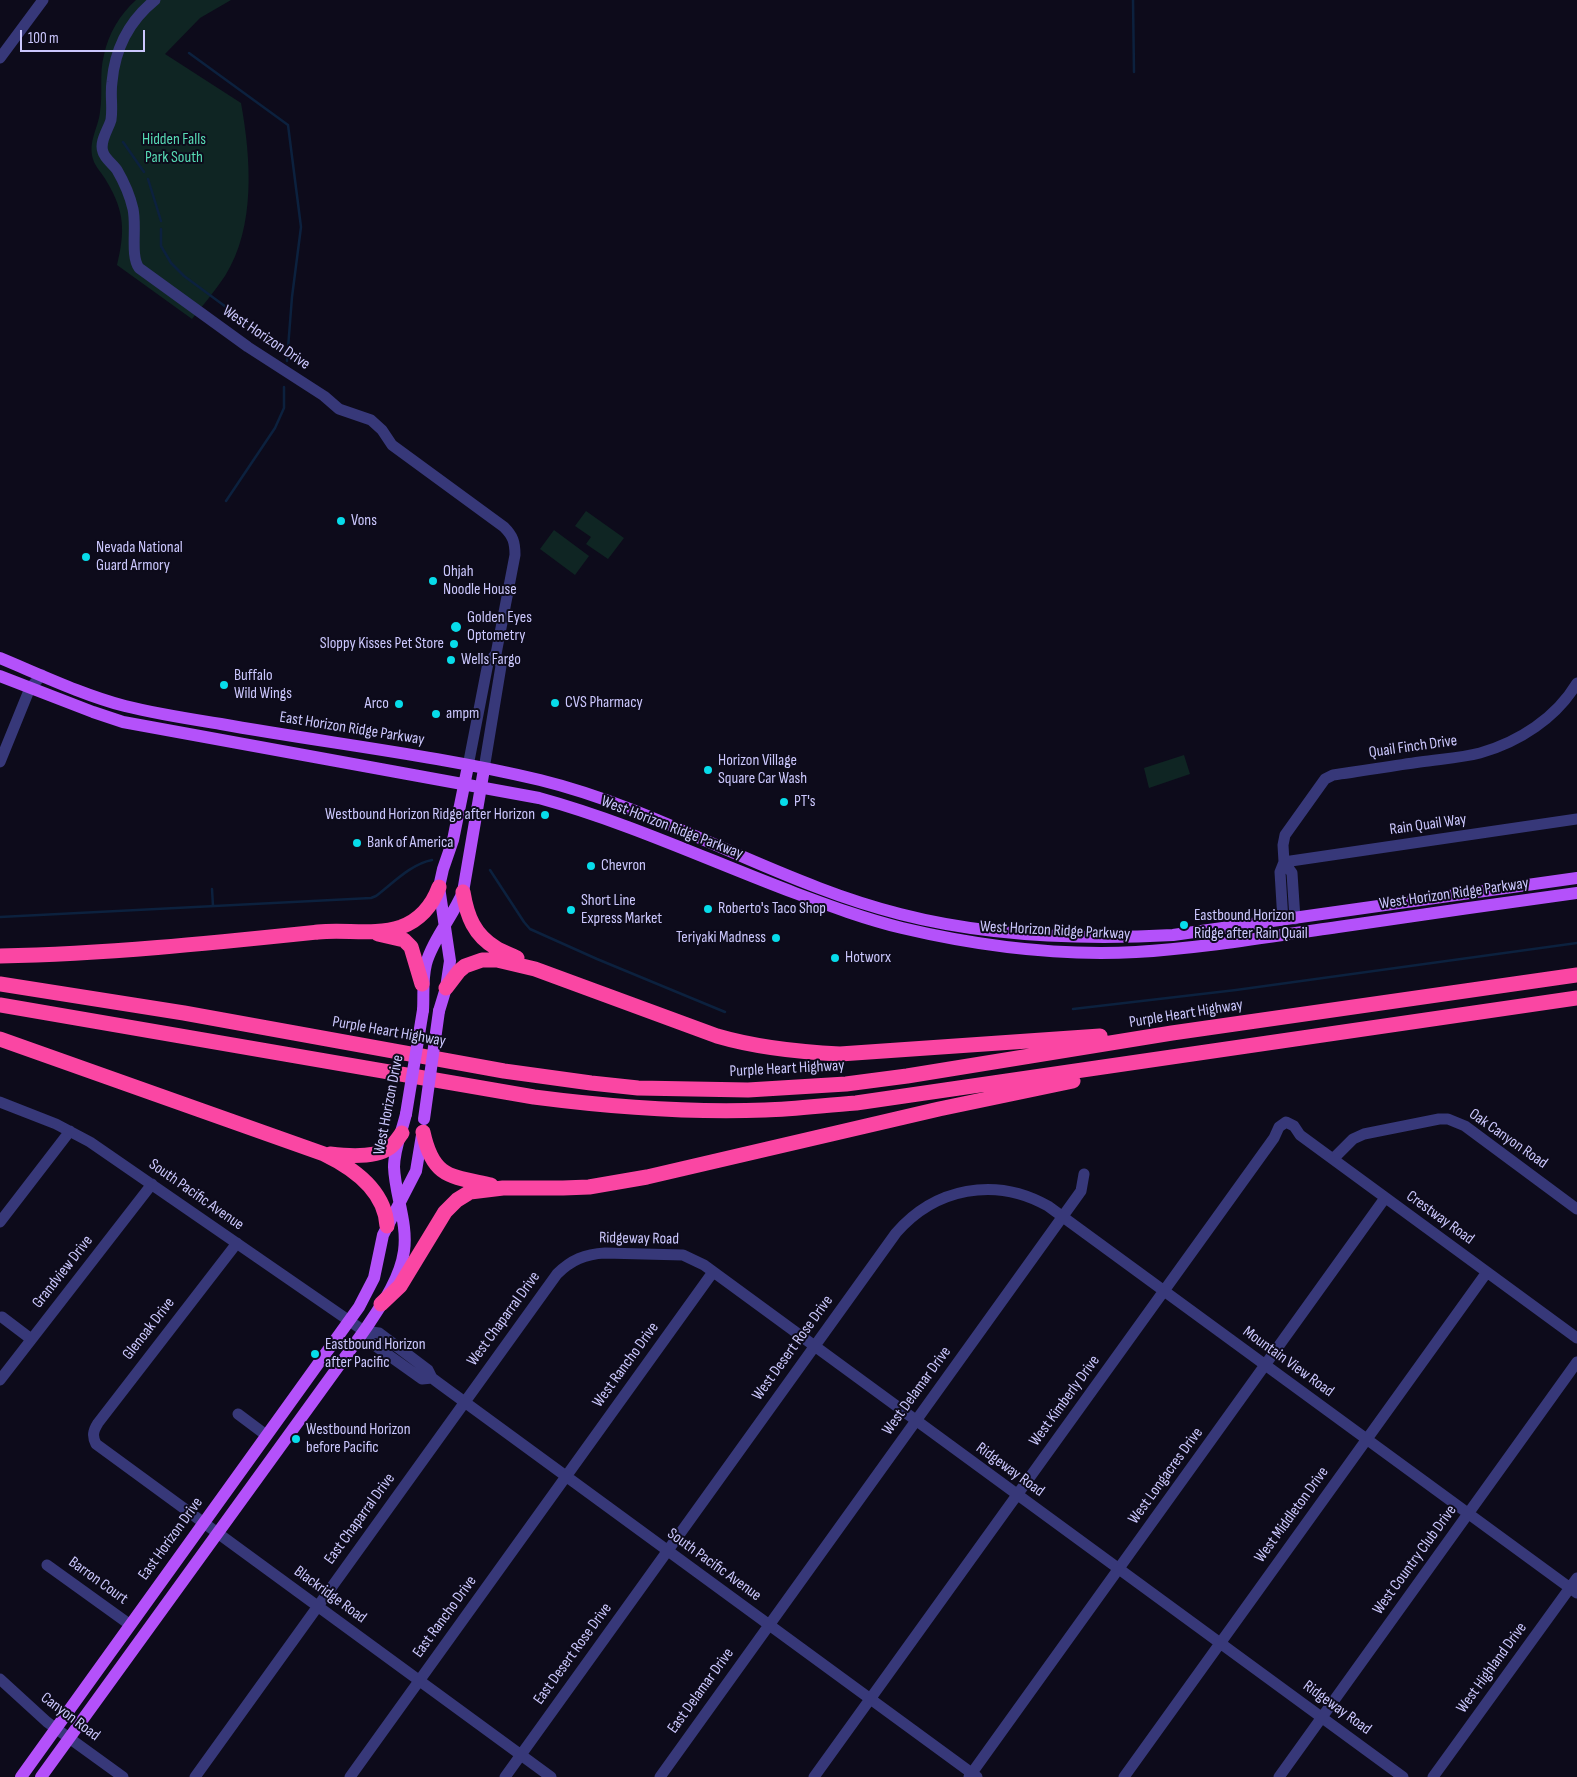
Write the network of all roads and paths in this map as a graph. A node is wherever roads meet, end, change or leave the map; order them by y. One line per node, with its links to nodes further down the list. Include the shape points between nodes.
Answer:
1 (43, 0): 3 (street)
2 (156, 0): 4 (street, West Horizon Drive, via 139,14 118,50 112,80 110,120 102,146 133,208 136,264 339,409 372,420 392,445 512,535 516,543 515,555)
3 (0, 58)
4 (496, 654): 14 (street, West Horizon Drive, via 488,663); 15 (street, West Horizon Drive, via 501,666)
5 (0, 658): 7 (main road, East Horizon Ridge Parkway)
6 (0, 676): 9 (main road, East Horizon Ridge Parkway)
7 (42, 676): 9 (street); 10 (main road, East Horizon Ridge Parkway, via 128,707)
8 (1577, 683): 21 (street, Quail Finch Drive, via 1552,713 1528,733 1506,744 1479,753 1333,775 1325,779 1285,835)
9 (30, 688): 11 (street); 12 (main road, East Horizon Ridge Parkway, via 123,722)
10 (240, 728): 12 (main road); 14 (main road, East Horizon Ridge Parkway)
11 (4, 744): 13 (street)
12 (239, 744): 16 (main road, East Horizon Ridge Parkway)
13 (0, 762)
14 (468, 766): 15 (main road, West Horizon Ridge Parkway); 16 (main road, West Horizon Drive)
15 (484, 768): 17 (main road, West Horizon Drive); 19 (main road, West Horizon Ridge Parkway, via 542,780 613,802)
16 (463, 785): 17 (main road, West Horizon Ridge Parkway); 23 (main road, West Horizon Drive, via 453,840)
17 (481, 788): 20 (main road, West Horizon Ridge Parkway, via 538,798 585,812); 24 (main road, West Horizon Drive)
18 (1577, 819): 21 (street, Rain Quail Way)
19 (697, 836): 20 (main road); 26 (main road, West Horizon Ridge Parkway)
20 (691, 852): 26 (main road, West Horizon Ridge Parkway)
21 (1284, 862): 27 (street, Quail Finch Drive, via 1280,872)
22 (1577, 878): 27 (main road, West Horizon Ridge Parkway)
23 (439, 887): 29 (main road, West Horizon Drive); 31 (highway, via 430,905 411,922)
24 (463, 892): 29 (main road, West Horizon Drive); 36 (highway, via 469,919 478,933 496,948)
25 (1577, 893): 33 (main road, West Horizon Ridge Parkway)
26 (815, 894): 28 (main road, West Horizon Ridge Parkway); 30 (main road, West Horizon Ridge Parkway, via 857,915)
27 (1289, 920): 32 (main road, West Horizon Ridge Parkway, via 1173,935); 33 (main road, via 1294,924 1287,928 1232,937)
28 (952, 925): 30 (main road, via 946,932 921,927); 32 (main road, West Horizon Ridge Parkway, via 1014,934)
29 (444, 928): 39 (main road, West Horizon Drive, via 426,962); 40 (main road, West Horizon Drive, via 450,961)
30 (912, 930): 34 (main road, West Horizon Ridge Parkway, via 981,944)
31 (375, 932): 35 (highway, via 331,930 130,950); 39 (highway, via 408,943 414,950)
32 (1083, 937): 34 (main road)
33 (1218, 944): 34 (main road, West Horizon Ridge Parkway, via 1133,952)
34 (1081, 952)
35 (0, 956)
36 (535, 969): 40 (highway, via 497,960 482,960 459,971); 43 (highway, via 717,1036 743,1044 800,1052 840,1054)
37 (1577, 975): 43 (highway, Purple Heart Highway)
38 (0, 984): 43 (highway, Purple Heart Highway, via 504,1071 638,1088 748,1090 846,1084)
39 (422, 984): 50 (main road, West Horizon Drive, bridge, via 423,1010)
40 (446, 988): 48 (main road, West Horizon Drive, bridge, via 439,1011)
41 (1577, 998): 45 (highway)
42 (0, 1005): 45 (highway, via 534,1096 594,1105 656,1109 766,1110 856,1102)
43 (1172, 1033)
44 (0, 1039): 51 (highway)
45 (1209, 1052): 55 (highway, via 938,1109 647,1177 588,1187)
46 (0, 1102): 49 (street, South Pacific Avenue)
47 (1286, 1122): 52 (street, Crestway Road); 67 (street, West Kimberly Drive, via 1279,1126 1274,1138)
48 (423, 1126): 55 (highway, via 430,1156 444,1172); 58 (main road, West Horizon Drive, via 416,1171)
49 (70, 1131): 54 (street, South Pacific Avenue); 61 (street)
50 (402, 1132): 51 (highway, via 384,1151 356,1156); 58 (main road, West Horizon Drive, via 394,1167)
51 (324, 1154): 62 (highway, via 350,1169 372,1189 383,1206)
52 (1333, 1160): 57 (street, Crestway Road); 59 (street, Oak Canyon Road, via 1352,1140 1364,1134 1448,1119 1465,1126)
53 (1084, 1174): 60 (street, West Delamar Drive, via 1081,1191)
54 (152, 1184): 63 (street, South Pacific Avenue); 73 (street, Grandview Drive)
55 (503, 1188): 68 (highway, via 470,1192 450,1205 400,1286)
56 (967, 1192): 60 (street, Mountain View Road, via 995,1190 1022,1194 1048,1206); 74 (street, West Desert Rose Drive, via 931,1203 911,1216)
57 (1385, 1198): 66 (street, Crestway Road); 76 (street, West Longacres Drive)
58 (399, 1203): 62 (main road, West Horizon Drive); 68 (main road, West Horizon Drive, via 404,1253)
59 (1577, 1208)
60 (1062, 1217): 67 (street, Mountain View Road); 80 (street, West Delamar Drive)
61 (0, 1222)
62 (387, 1226): 70 (main road, West Horizon Drive, via 372,1284)
63 (237, 1243): 70 (street, South Pacific Avenue); 82 (street, Glenoak Drive, via 98,1423)
64 (576, 1259): 65 (street, Ridgeway Road, via 600,1253 668,1254 689,1257); 78 (street, West Chaparral Drive, via 557,1274)
65 (713, 1272): 74 (street, Ridgeway Road); 84 (street, West Rancho Drive)
66 (1487, 1272): 72 (street, Crestway Road); 83 (street, West Middleton Drive)
67 (1164, 1291): 76 (street, Mountain View Road); 85 (street, West Kimberly Drive)
68 (381, 1304): 71 (main road, West Horizon Drive)
69 (2, 1317): 73 (street)
70 (349, 1320): 71 (street, South Pacific Avenue); 81 (main road, East Horizon Drive)
71 (364, 1330): 78 (street, South Pacific Avenue, via 370,1342 422,1379 432,1378); 88 (main road, East Horizon Drive)
72 (1577, 1338)
73 (31, 1339): 77 (street, Grandview Drive)
74 (815, 1346): 80 (street, Ridgeway Road); 89 (street, West Desert Rose Drive)
75 (1577, 1362): 86 (street, West Country Club Drive)
76 (1265, 1365): 83 (street, Mountain View Road); 91 (street, West Longacres Drive)
77 (0, 1380)
78 (464, 1402): 84 (street, South Pacific Avenue); 94 (street, East Chaparral Drive)
79 (238, 1414): 81 (street)
80 (916, 1421): 85 (street, Ridgeway Road); 96 (street, West Delamar Drive)
81 (266, 1435): 87 (main road, East Horizon Drive)
82 (93, 1438): 87 (street, Blackridge Road, via 102,1449)
83 (1367, 1439): 86 (street, Mountain View Road); 97 (street, West Middleton Drive)
84 (566, 1476): 89 (street, South Pacific Avenue); 99 (street, East Rancho Drive)
85 (1018, 1495): 91 (street, Ridgeway Road); 100 (street, West Kimberly Drive)
86 (1469, 1514): 93 (street, Mountain View Road); 101 (street, West Country Club Drive)
87 (202, 1523): 88 (street, Blackridge Road); 95 (main road, East Horizon Drive)
88 (217, 1533): 94 (street, Blackridge Road); 103 (main road, East Horizon Drive)
89 (667, 1550): 96 (street, South Pacific Avenue); 104 (street, East Desert Rose Drive)
90 (47, 1565): 95 (street, Barron Court)
91 (1119, 1569): 97 (street, Ridgeway Road); 105 (street, West Longacres Drive)
92 (1577, 1578): 93 (street, West Highland Drive)
93 (1573, 1590): 118 (street, West Highland Drive)
94 (318, 1606): 99 (street, Blackridge Road); 109 (street, East Chaparral Drive)
95 (130, 1624): 102 (main road, East Horizon Drive)
96 (769, 1625): 100 (street, South Pacific Avenue); 113 (street, East Delamar Drive)
97 (1220, 1643): 101 (street, Ridgeway Road); 115 (street, West Middleton Drive)
98 (0, 1679): 102 (street, Canyon Road)
99 (419, 1681): 104 (street, Blackridge Road); 110 (street, East Rancho Drive)
100 (870, 1699): 105 (street, South Pacific Avenue); 114 (street, West Kimberly Drive)
101 (1322, 1717): 116 (street, West Country Club Drive); 117 (street, Ridgeway Road)
102 (55, 1728): 103 (street, Canyon Road); 106 (main road, East Horizon Drive)
103 (69, 1738): 107 (main road, East Horizon Drive); 108 (street, Canyon Road)
104 (521, 1755): 111 (street, East Desert Rose Drive); 112 (street, Blackridge Road)
105 (973, 1776)
106 (21, 1777)
107 (41, 1777)
108 (124, 1777)
109 (195, 1777)
110 (350, 1777)
111 (505, 1777)
112 (551, 1777)
113 (660, 1777)
114 (814, 1777)
115 (1124, 1777)
116 (1279, 1777)
117 (1403, 1777)
118 (1433, 1777)

